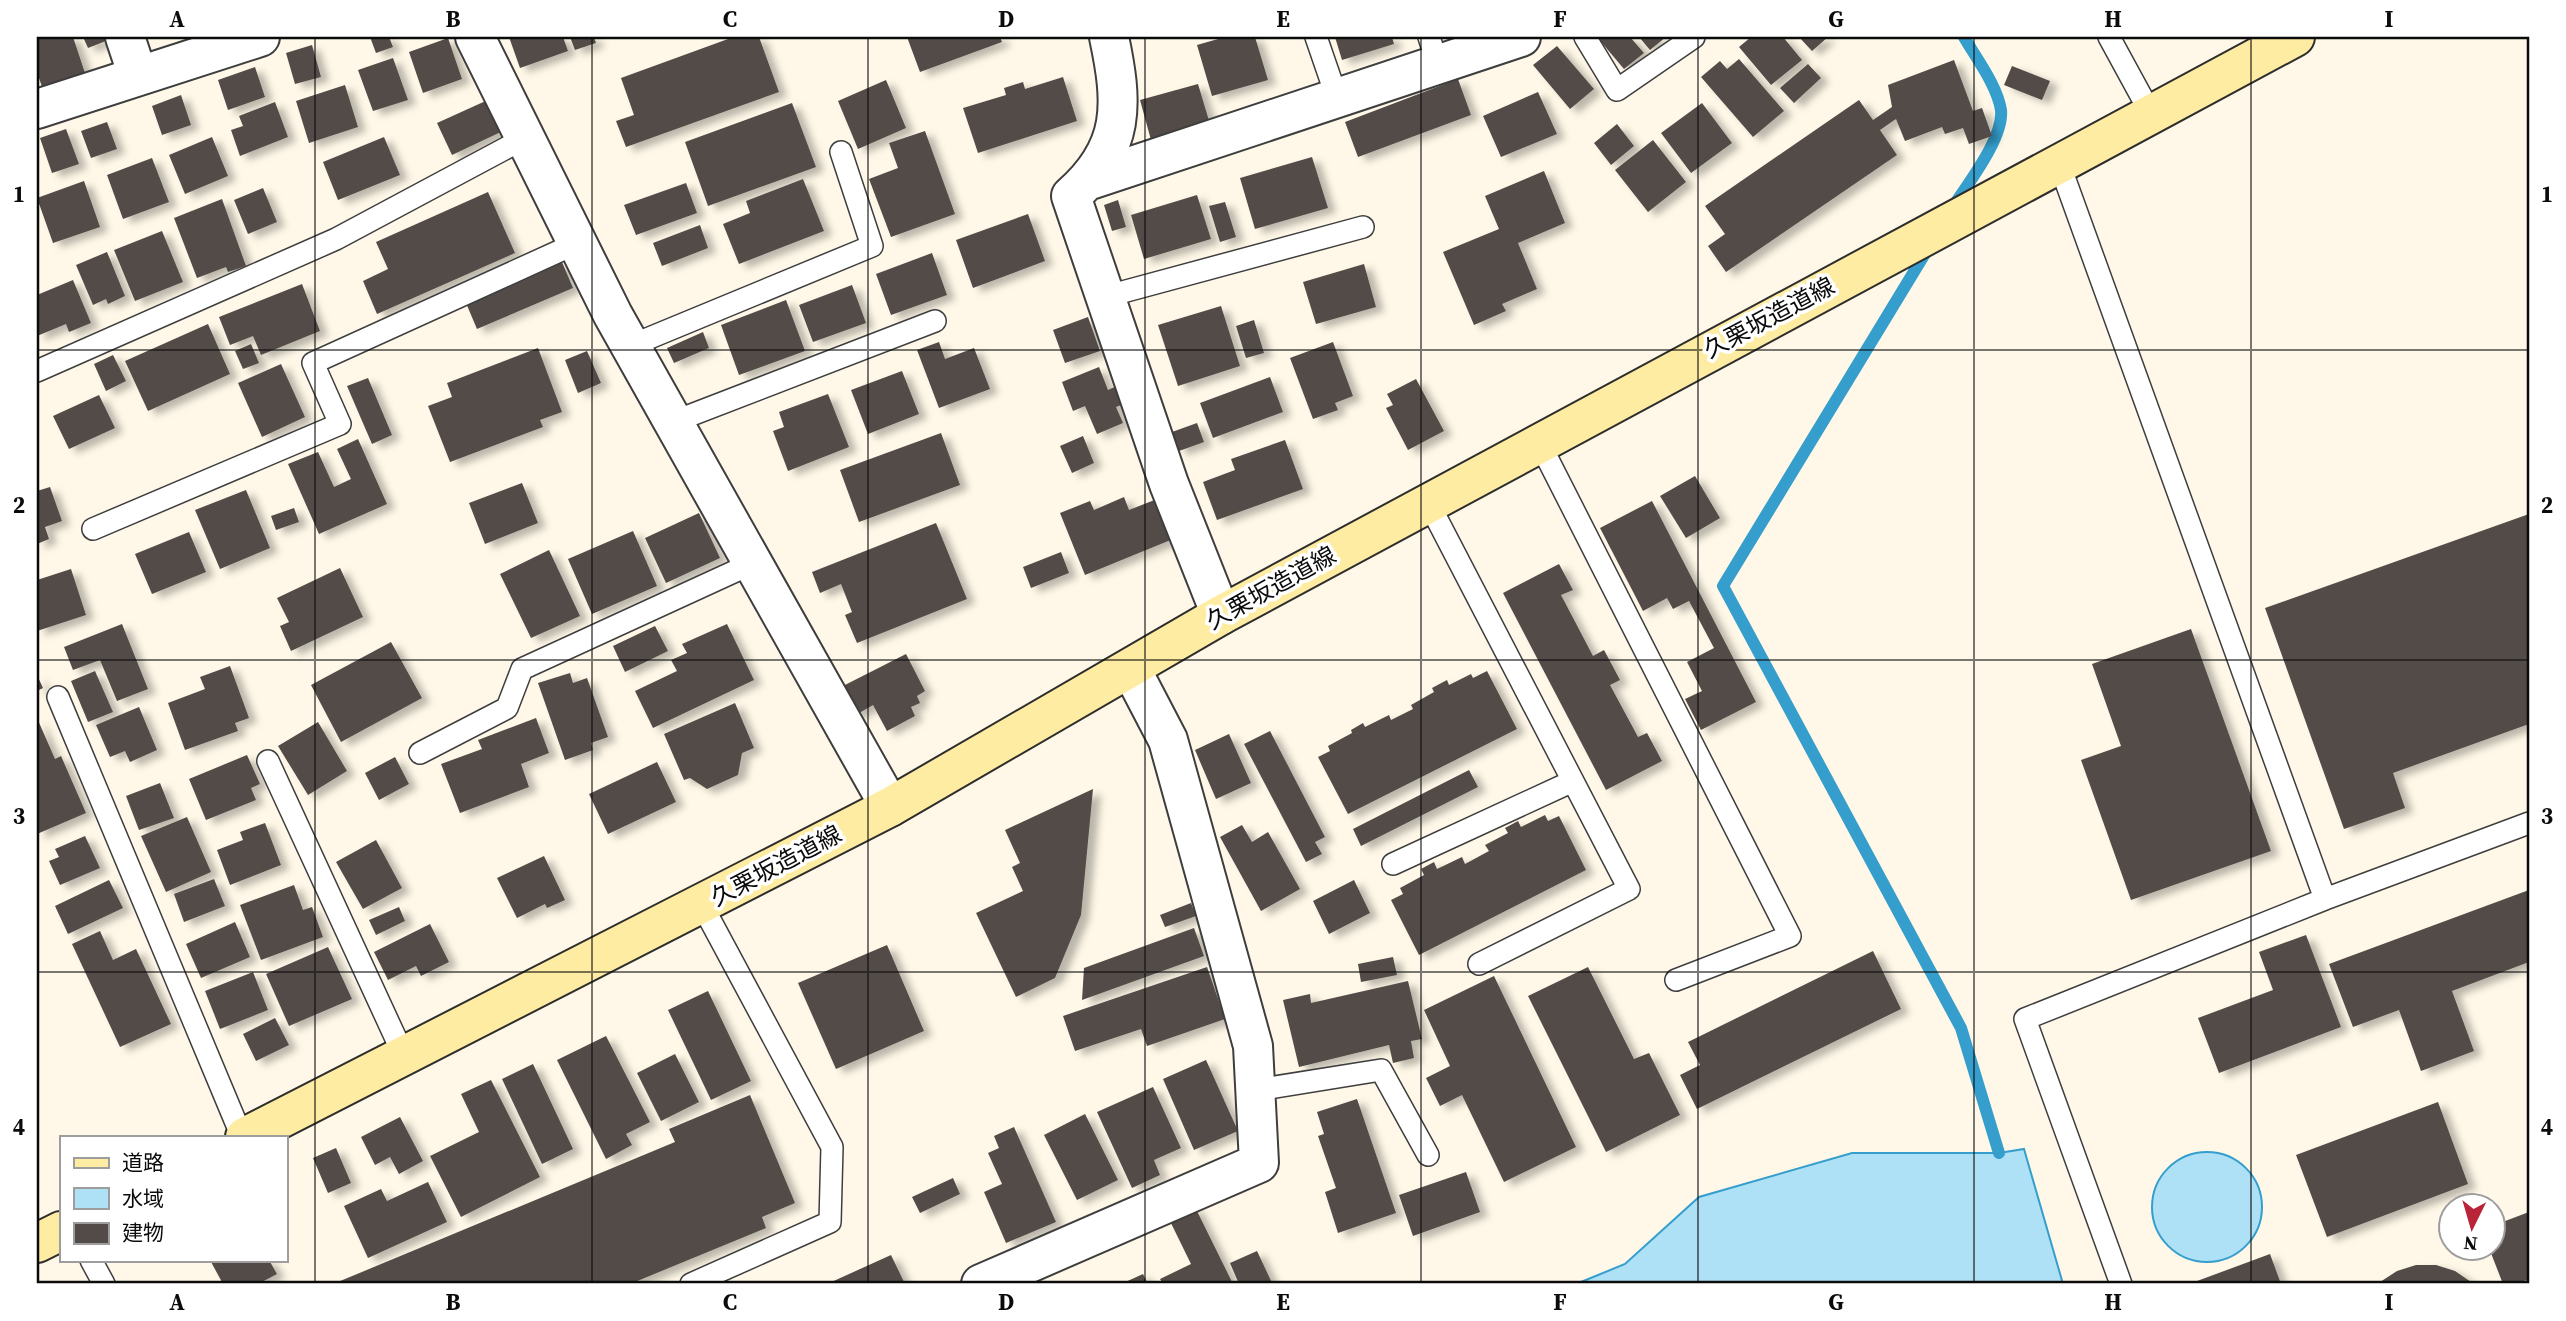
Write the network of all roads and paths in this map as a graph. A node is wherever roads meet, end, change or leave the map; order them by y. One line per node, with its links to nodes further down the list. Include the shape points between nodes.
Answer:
1 (125, 37): 12 (street)
2 (260, 37): 12 (street)
3 (475, 37): 16 (street)
4 (1109, 37): 19 (street, via 1119,84 1115,138)
5 (1316, 37): 13 (lane)
6 (1521, 37): 11 (street)
7 (1586, 37): 8 (lane, via 1617,90)
8 (1694, 37)
9 (2109, 37): 15 (lane)
10 (2295, 37): 15 (main road, 久栗坂造道線)
11 (1433, 51): 13 (street)
12 (138, 76): 14 (street)
13 (1337, 98): 19 (street)
14 (37, 109)
15 (2151, 114): 18 (main road, 久栗坂造道線)
16 (525, 138): 21 (street); 25 (lane, via 337,239)
17 (841, 152): 24 (lane, via 872,246)
18 (2059, 163): 27 (main road, 久栗坂造道線); 40 (lane)
19 (1087, 181): 22 (street, via 1071,196)
20 (1363, 227): 22 (lane)
21 (577, 243): 24 (street); 29 (lane, via 313,363 340,424)
22 (1104, 297): 31 (street, via 1169,484)
23 (935, 321): 26 (lane)
24 (630, 346): 26 (street)
25 (37, 371)
26 (673, 422): 30 (street)
27 (1539, 442): 28 (main road, 久栗坂造道線); 43 (lane, via 1790,936)
28 (1428, 502): 31 (main road, 久栗坂造道線); 36 (lane)
29 (93, 529)
30 (752, 563): 34 (lane, via 522,668 507,708); 37 (street)
31 (1221, 615): 32 (main road, 久栗坂造道線)
32 (1131, 668): 37 (main road, 久栗坂造道線); 45 (street, via 1168,740 1253,1046)
33 (58, 697): 46 (lane)
34 (420, 753)
35 (268, 761): 44 (lane)
36 (1573, 781): 39 (lane); 42 (lane, via 1629,889)
37 (890, 807): 41 (main road, 久栗坂造道線)
38 (2529, 823): 40 (lane)
39 (1393, 864)
40 (2325, 899): 55 (lane, via 2025,1019)
41 (702, 905): 44 (main road, 久栗坂造道線); 53 (lane, via 832,1147 830,1222)
42 (1479, 964)
43 (1676, 980)
44 (404, 1056): 47 (main road, 久栗坂造道線)
45 (1256, 1090): 48 (lane, via 1381,1070); 54 (street, via 1259,1163)
46 (244, 1136)
47 (246, 1136)
48 (1428, 1155)
49 (60, 1232): 50 (main road)
50 (37, 1243)
51 (92, 1262): 52 (lane)
52 (104, 1284)
53 (691, 1284)
54 (981, 1284)
55 (2121, 1284)

